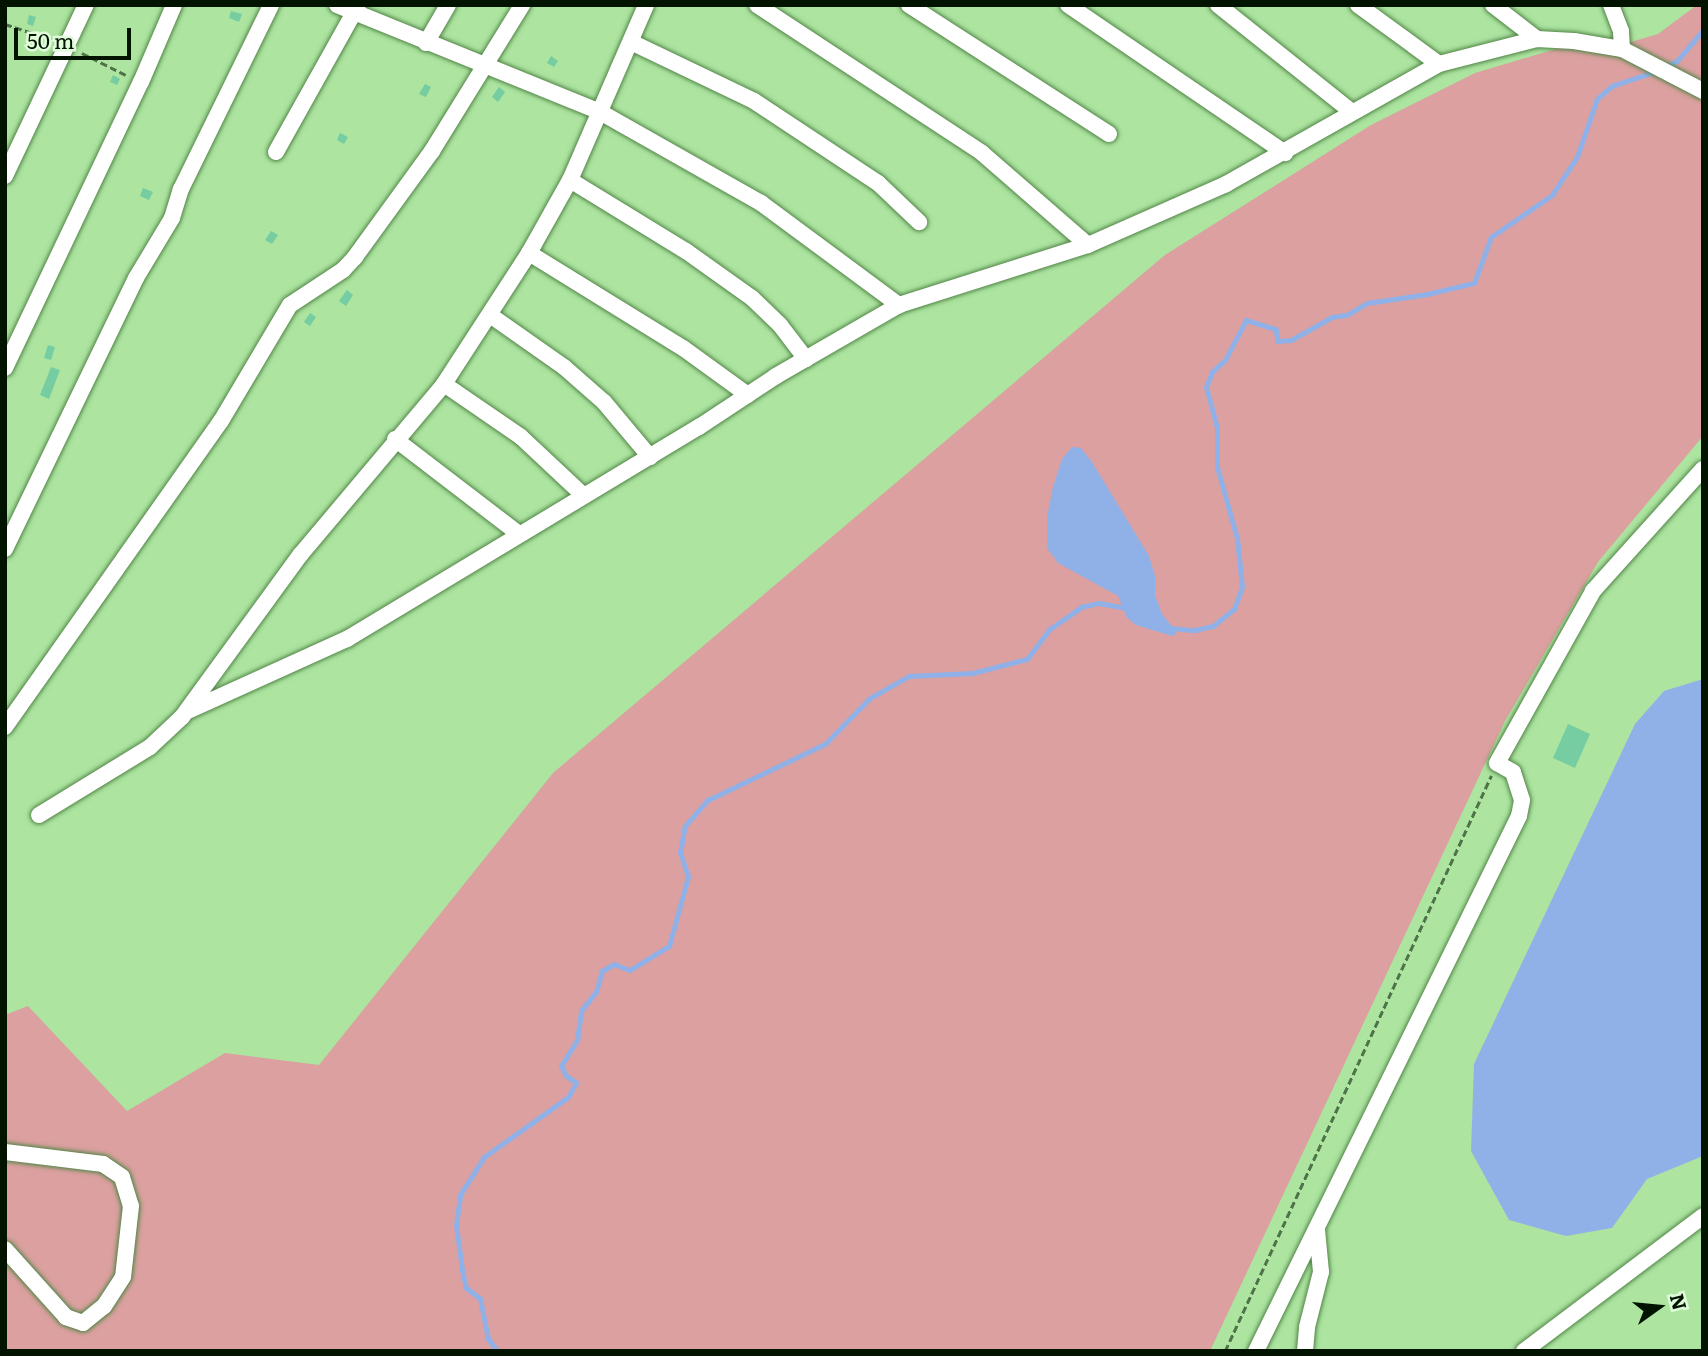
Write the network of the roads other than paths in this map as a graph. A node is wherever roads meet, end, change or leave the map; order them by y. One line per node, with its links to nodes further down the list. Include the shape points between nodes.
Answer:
1 (86, 5): 28 (street)
2 (174, 5): 36 (street)
3 (271, 5): 44 (street, via 181,189 172,218 136,278)
4 (337, 5): 15 (street)
5 (448, 5): 18 (street)
6 (523, 5): 21 (street)
7 (646, 5): 17 (street)
8 (757, 5): 31 (street, via 982,153)
9 (909, 5): 25 (street)
10 (1068, 5): 27 (street)
11 (1218, 5): 24 (street)
12 (1358, 5): 20 (street)
13 (1493, 5): 16 (street)
14 (1611, 5): 19 (street)
15 (357, 9): 18 (street); 26 (street)
16 (1537, 39): 19 (street); 20 (street)
17 (631, 42): 23 (street); 30 (street, via 754,101 878,183)
18 (426, 43): 21 (street)
19 (1622, 49): 22 (street)
20 (1439, 64): 24 (street)
21 (483, 65): 23 (street); 46 (street, via 432,152 355,257 290,305 220,421)
22 (1703, 91)
23 (600, 112): 29 (street); 33 (street, via 761,203)
24 (1352, 112): 27 (street)
25 (1109, 134)
26 (276, 152)
27 (1285, 153): 31 (street)
28 (5, 176)
29 (570, 180): 32 (street); 35 (street, via 686,251 752,298)
30 (919, 222)
31 (1088, 245): 33 (street)
32 (529, 253): 34 (street); 38 (street, via 683,348)
33 (899, 305): 35 (street)
34 (490, 315): 37 (street); 40 (street, via 564,367 604,402)
35 (806, 359): 38 (street)
36 (5, 368)
37 (444, 384): 39 (street); 42 (street, via 521,437)
38 (748, 395): 40 (street)
39 (395, 439): 43 (street); 45 (street, via 301,554)
40 (650, 457): 42 (street)
41 (1703, 469): 50 (street, via 1592,591 1497,763 1513,772 1522,800 1519,816)
42 (584, 496): 43 (street)
43 (519, 534): 45 (street, via 347,639)
44 (5, 549)
45 (188, 711): 47 (street, via 150,747)
46 (5, 727)
47 (39, 815)
48 (5, 1152): 51 (street, via 103,1164 122,1177 131,1206 123,1277 104,1306 83,1323 66,1317)
49 (1703, 1216): 54 (street)
50 (1317, 1230): 52 (street); 53 (street, via 1321,1272)
51 (5, 1249)
52 (1256, 1351)
53 (1305, 1351)
54 (1524, 1351)

